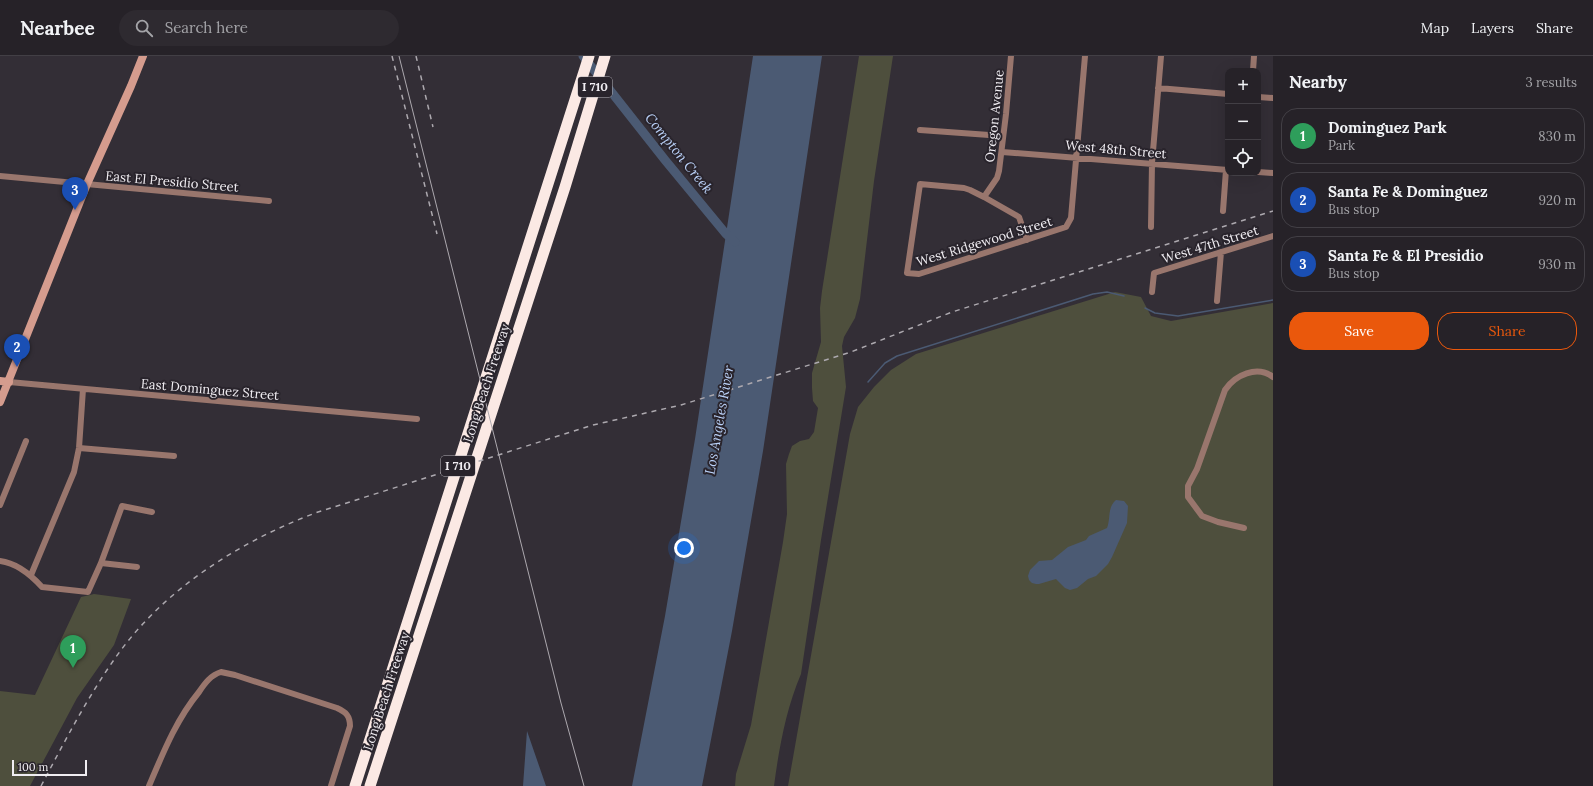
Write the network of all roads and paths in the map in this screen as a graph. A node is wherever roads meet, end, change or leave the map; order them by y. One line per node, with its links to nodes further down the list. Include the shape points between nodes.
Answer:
1 (143, 56): 23 (main road)
2 (589, 56): 51 (highway, Long Beach Freeway / I 710)
3 (605, 56): 52 (highway, Long Beach Freeway / I 710, via 565,187)
4 (1011, 56): 14 (street, Oregon Avenue)
5 (1085, 56): 16 (street)
6 (1161, 56): 9 (street)
7 (1254, 56): 8 (street)
8 (1253, 68)
9 (1158, 88): 10 (street); 17 (street)
10 (1225, 94)
11 (1261, 97): 12 (street)
12 (1273, 98)
13 (920, 130): 14 (street)
14 (1003, 136): 15 (street, Oregon Avenue)
15 (1002, 152): 16 (street, West 48th Street); 24 (street, Oregon Avenue, via 997,178)
16 (1077, 157): 17 (street, West 48th Street); 29 (street, West Ridgewood Street, via 1071,218 1066,227)
17 (1152, 163): 18 (street, West 48th Street); 27 (street)
18 (1225, 170)
19 (1261, 172): 20 (street)
20 (1273, 173)
21 (0, 176): 23 (street, East El Presidio Street)
22 (1226, 176): 26 (street)
23 (87, 184): 25 (street, East El Presidio Street); 35 (main road)
24 (984, 197): 29 (street, via 1019,217); 29 (street, West Ridgewood Street, via 964,188 920,184 907,273 920,274)
25 (269, 202)
26 (1223, 211)
27 (1151, 227)
28 (1273, 236): 30 (street, West 47th Street)
29 (1027, 240)
30 (1221, 252): 31 (street, West 47th Street, via 1154,273); 32 (street)
31 (1152, 292)
32 (1217, 301)
33 (1273, 377): 44 (street, via 1264,372 1249,373 1235,378 1229,384 1197,469 1188,486 1188,497 1202,516)
34 (0, 381): 35 (main road, East Dominguez Street)
35 (9, 382): 36 (street, East Dominguez Street); 37 (main road)
36 (83, 389): 38 (street, East Dominguez Street); 40 (street)
37 (0, 402)
38 (417, 420)
39 (26, 440): 42 (street)
40 (79, 448): 41 (street); 48 (street, via 74,472)
41 (174, 456)
42 (0, 504)
43 (152, 512): 46 (street, via 122,506)
44 (1244, 528)
45 (0, 561): 48 (street, via 8,562)
46 (101, 563): 47 (street); 48 (street, via 88,592 42,588)
47 (137, 567)
48 (31, 575)
49 (149, 786): 50 (street, via 180,718 210,678 216,673 226,672 344,712 350,720 348,733)
50 (331, 786)
51 (355, 786)
52 (370, 786)

